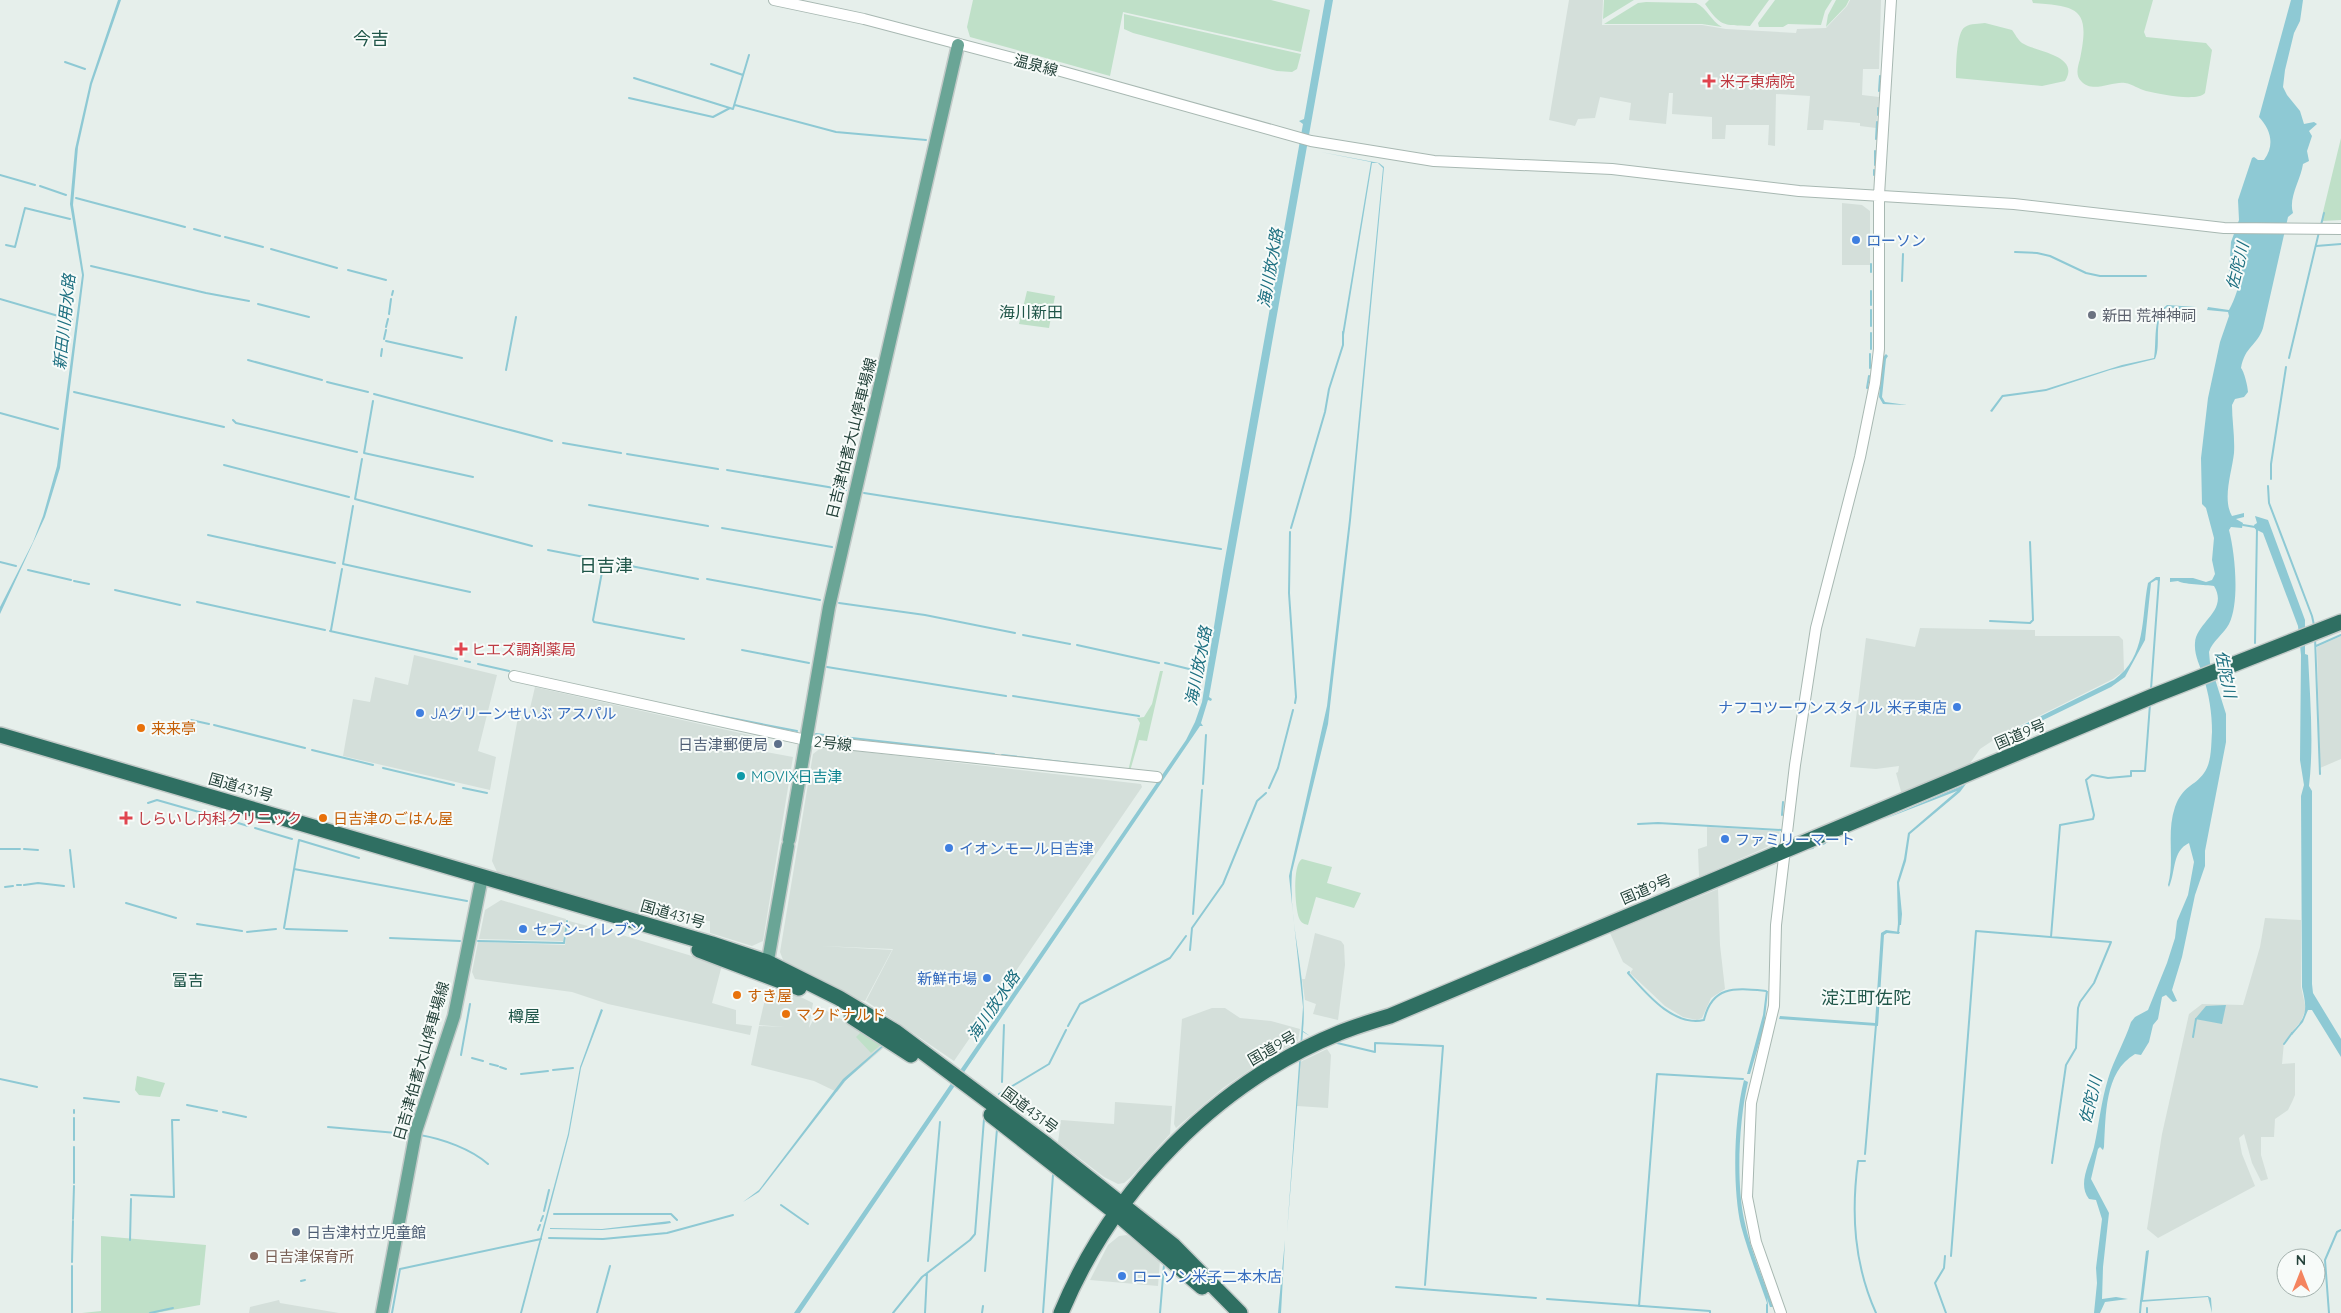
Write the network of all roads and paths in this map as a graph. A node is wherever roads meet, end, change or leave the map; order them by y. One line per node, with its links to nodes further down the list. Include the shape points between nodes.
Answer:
1 (774, 0): 3 (street, 温泉線, via 864,19)
2 (1891, 0): 4 (street)
3 (958, 45): 4 (street, 温泉線, via 1311,141 1434,161 1612,169 1799,191); 9 (main road, 日吉津伯耆大山停車場線, via 831,598)
4 (1878, 195): 5 (street, 温泉線, via 2032,205 2224,228); 12 (street, via 1879,349 1876,383 1816,628 1795,764)
5 (2341, 229)
6 (2341, 622): 12 (highway, 国道9号)
7 (514, 676): 9 (street, 2号線)
8 (0, 735): 13 (highway, 国道431号)
9 (806, 740): 11 (street, 2号線); 14 (main road, 日吉津伯耆大山停車場線)
10 (0, 744): 13 (highway, 国道431号)
11 (1157, 777)
12 (1786, 849): 15 (highway, 国道9号, via 1390,1016 1340,1032 1300,1052 1211,1110 1162,1157); 20 (street, via 1776,925 1774,1006 1751,1103 1747,1197 1756,1242)
13 (481, 881): 14 (highway, 国道431号); 16 (main road, 日吉津伯耆大山停車場線, via 454,1016 416,1132)
14 (767, 968): 15 (highway, 国道431号, via 954,1081)
15 (1119, 1209): 17 (highway, 国道9号); 18 (highway, 国道431号); 19 (highway, 国道431号, via 1173,1245)
16 (382, 1313)
17 (1061, 1313)
18 (1228, 1313)
19 (1240, 1313)
20 (1781, 1313)

